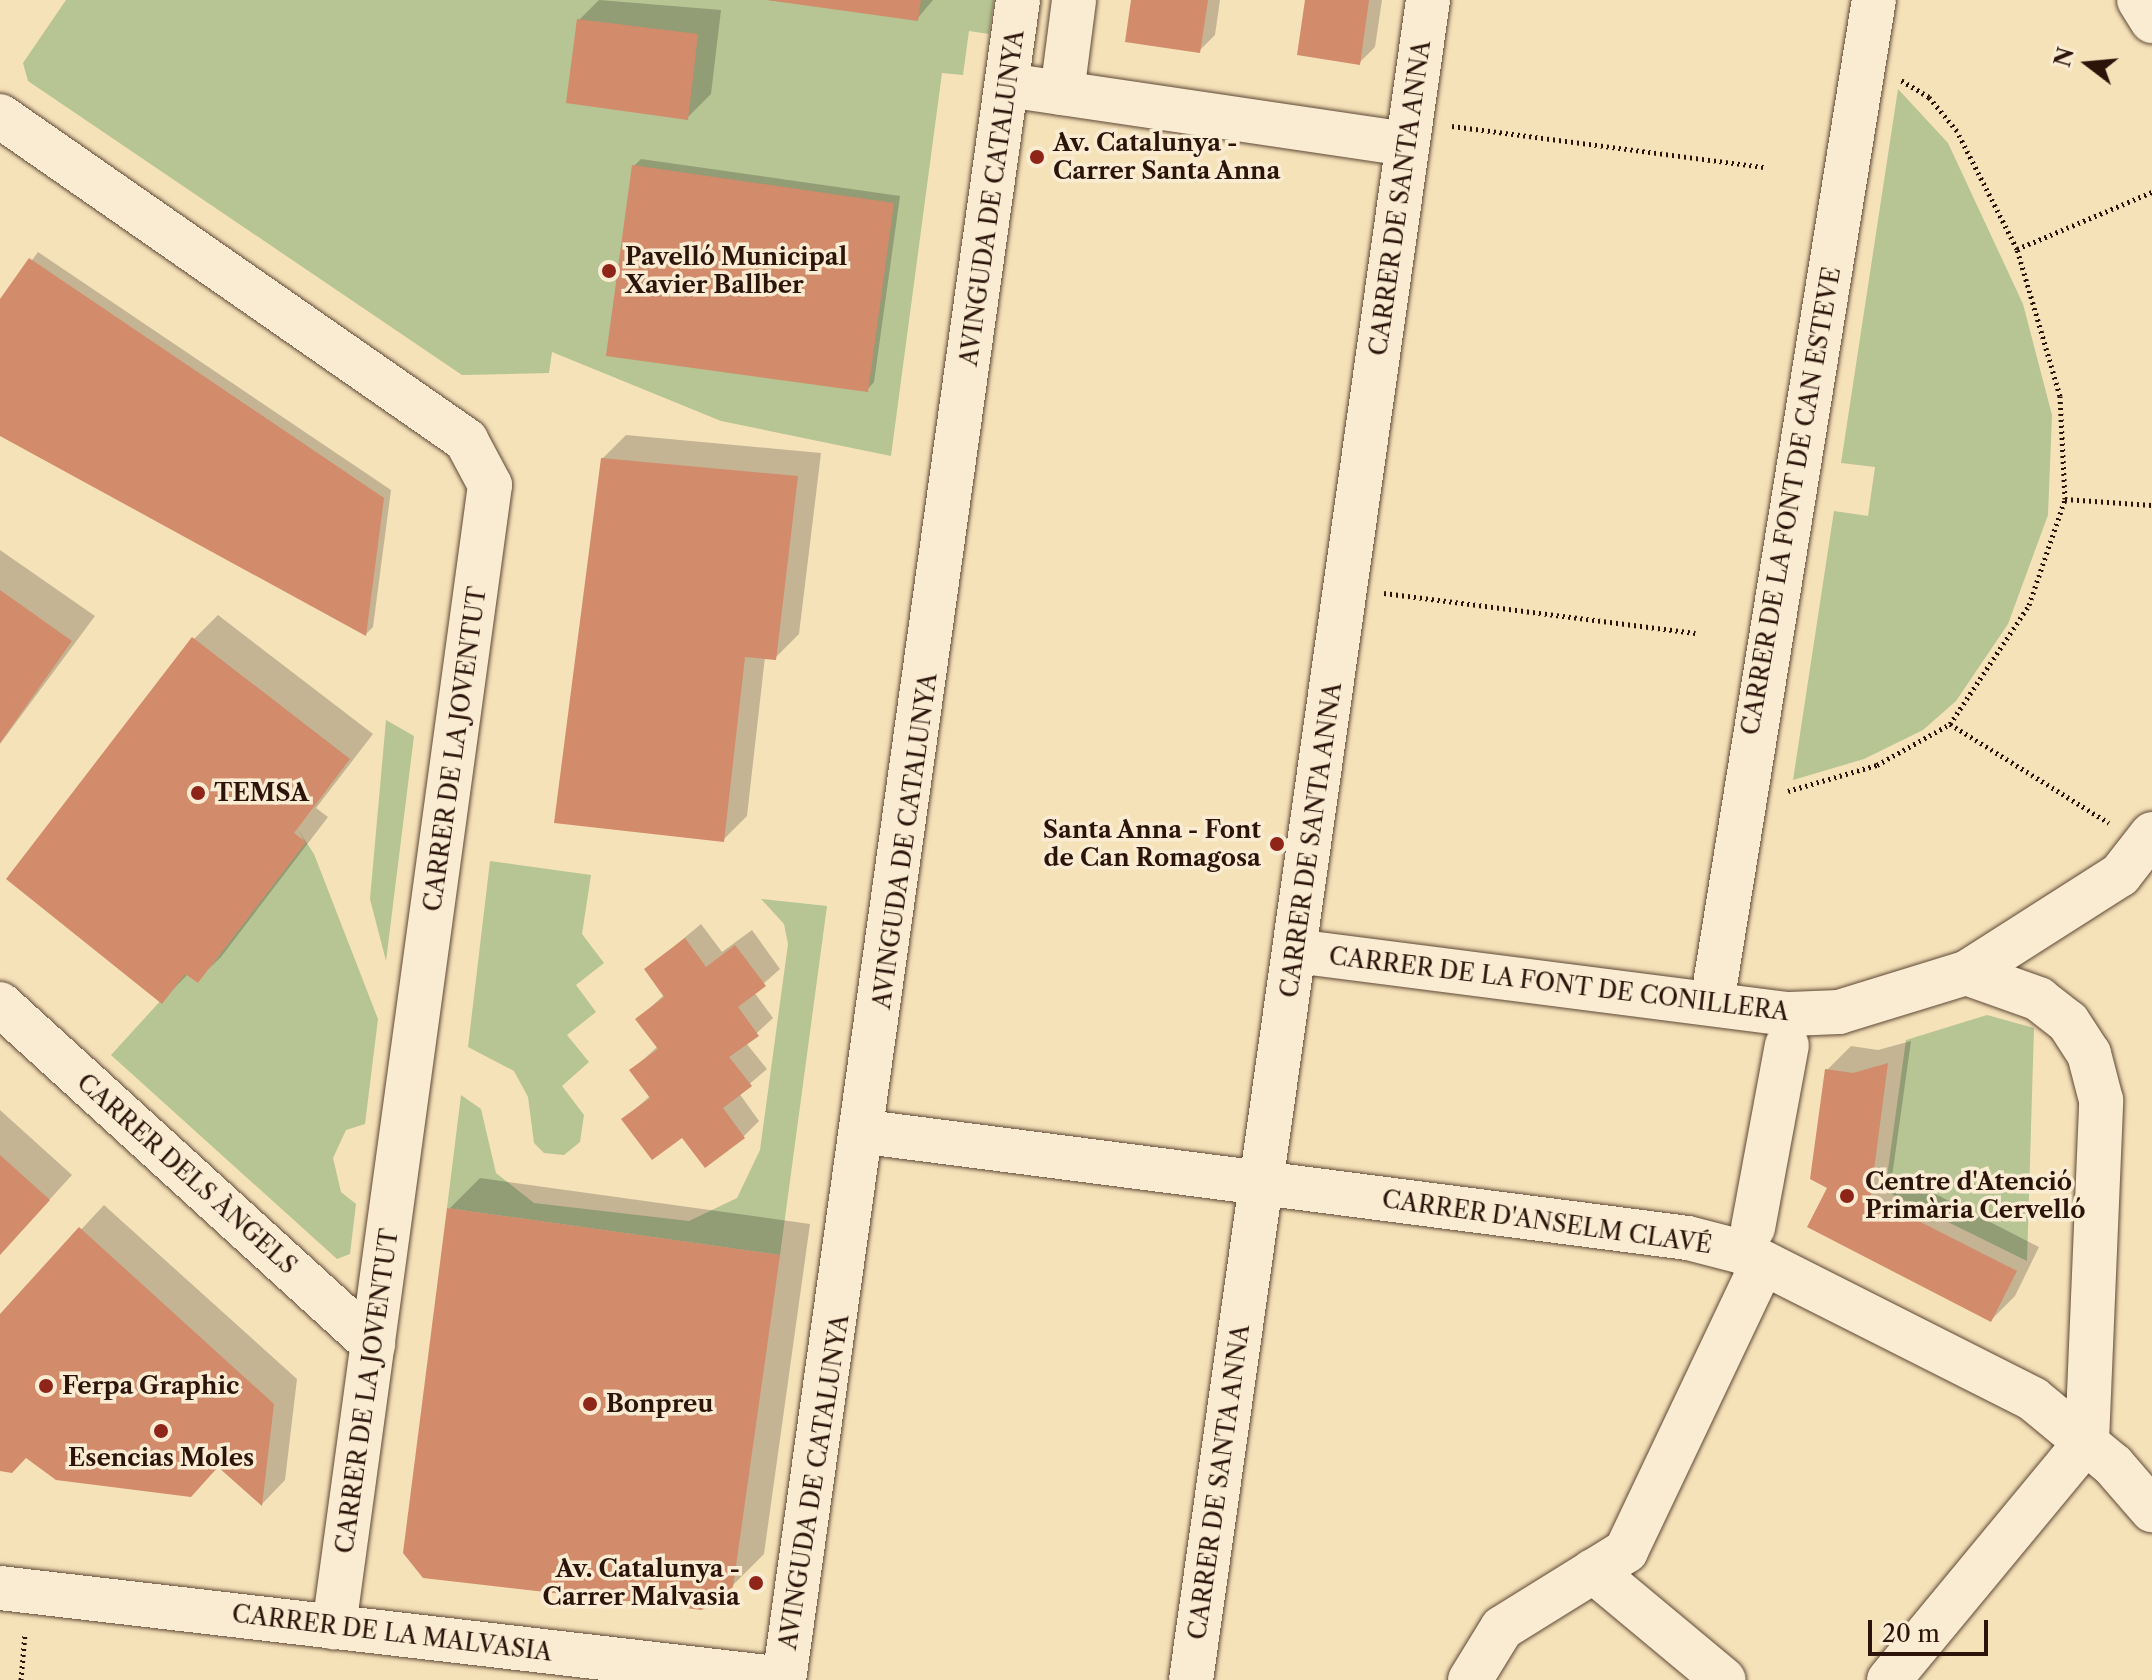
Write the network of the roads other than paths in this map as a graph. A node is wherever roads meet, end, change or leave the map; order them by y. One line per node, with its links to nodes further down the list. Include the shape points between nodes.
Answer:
1 (1018, 0): 7 (street, AVINGUDA DE CATALUNYA)
2 (1074, 0): 8 (street)
3 (1428, 0): 10 (street, CARRER DE SANTA ANNA)
4 (1874, 0): 14 (street, CARRER DE LA FONT DE CAN ESTEVE)
5 (2139, 0): 6 (street)
6 (2152, 21)
7 (1007, 85): 8 (street); 17 (street, AVINGUDA DE CATALUNYA)
8 (1062, 93): 10 (street)
9 (0, 116): 20 (street, CARRER DE LA JOVENTUT, via 466,440 490,485)
10 (1407, 144): 12 (street, CARRER DE SANTA ANNA)
11 (2150, 843): 13 (street, CARRER DE LA FONT DE CONILLERA, via 2062,917)
12 (1295, 951): 14 (street, CARRER DE LA FONT DE CONILLERA); 18 (street, CARRER DE SANTA ANNA)
13 (1966, 973): 14 (street, CARRER DE LA FONT DE CONILLERA, via 1839,1012); 21 (street, via 2039,999 2068,1022 2089,1054 2101,1100)
14 (1712, 1003)
15 (0, 1004): 20 (street, CARRER DELS ÀNGELS)
16 (1787, 1045): 19 (street)
17 (866, 1132): 18 (street, CARRER D'ANSELM CLAVÉ); 26 (street, AVINGUDA DE CATALUNYA)
18 (1262, 1183): 19 (street, CARRER D'ANSELM CLAVÉ); 27 (street, CARRER DE SANTA ANNA)
19 (1758, 1246): 21 (street, CARRER D'ANSELM CLAVÉ, via 2033,1399); 23 (street, via 1626,1551)
20 (373, 1344): 25 (street, CARRER DE LA JOVENTUT)
21 (2087, 1441): 22 (street, CARRER D'ANSELM CLAVÉ); 30 (street)
22 (2152, 1510)
23 (1593, 1571): 28 (street, via 1502,1628); 29 (street)
24 (0, 1588): 25 (street, CARRER DE LA MALVASIA)
25 (334, 1627): 26 (street, CARRER DE LA MALVASIA)
26 (784, 1680)
27 (1191, 1680)
28 (1470, 1680)
29 (1724, 1680)
30 (1889, 1680)

